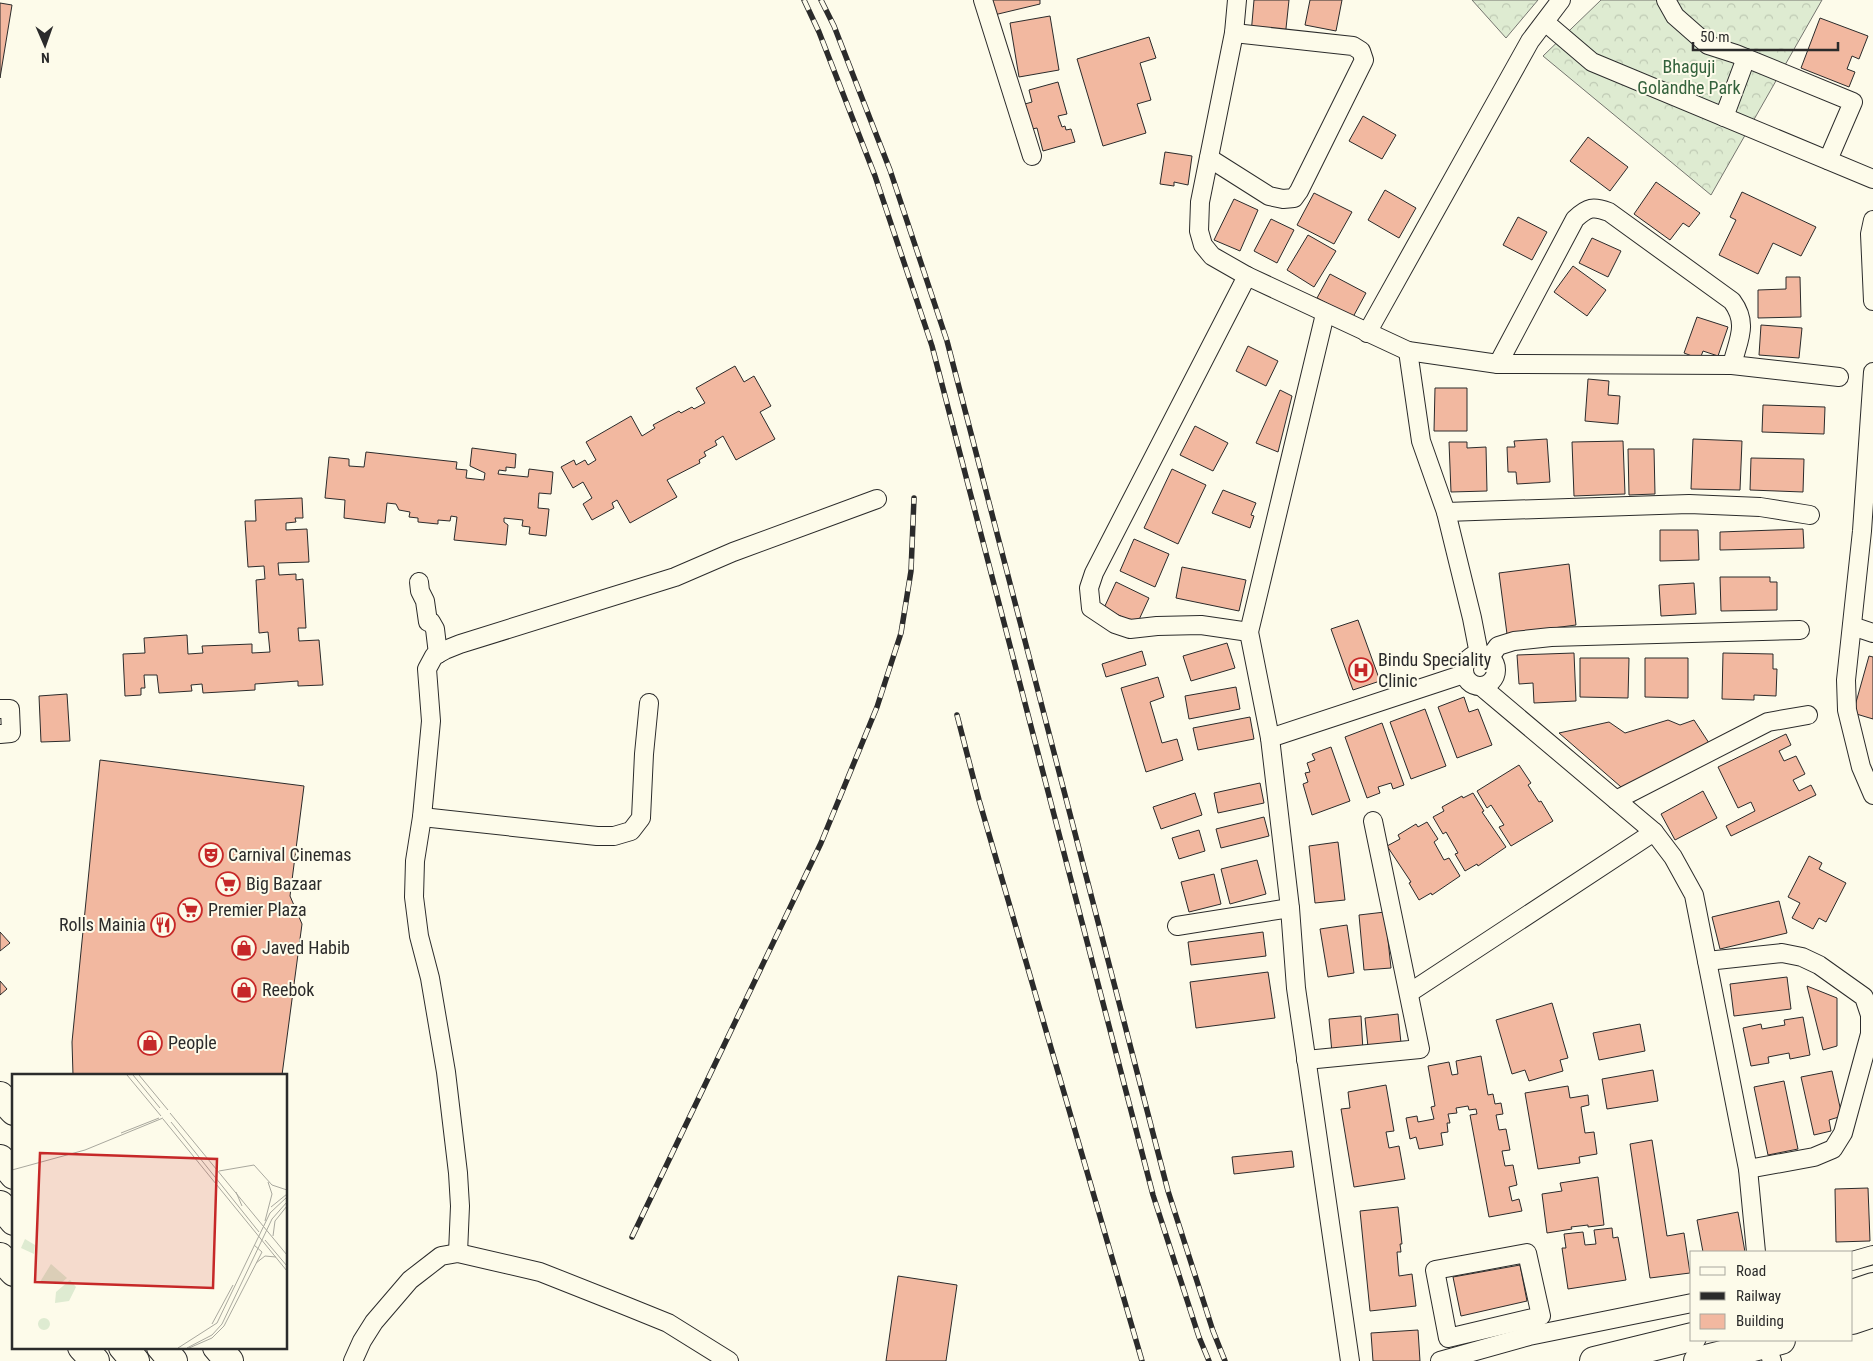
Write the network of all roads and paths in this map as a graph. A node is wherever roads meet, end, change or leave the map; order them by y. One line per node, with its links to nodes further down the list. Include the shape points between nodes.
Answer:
1 (983, 0): 9 (street)
2 (1237, 0): 6 (street)
3 (1561, 0): 5 (street)
4 (1666, 0): 7 (street, via 1675,16 1708,45)
5 (1545, 22): 8 (street, via 1592,62); 17 (street, via 1526,49)
6 (1234, 33): 10 (street); 10 (street, via 1352,46 1361,51 1364,60 1294,198 1269,196)
7 (1746, 58): 8 (street); 11 (street, via 1853,102)
8 (1724, 117): 11 (street)
9 (1032, 156)
10 (1209, 158): 14 (street, via 1200,202 1199,231 1203,245 1212,256)
11 (1828, 160): 12 (street)
12 (1873, 179)
13 (1873, 220): 15 (street, via 1870,234)
14 (1247, 276): 16 (street); 30 (street, via 1094,572 1089,588 1091,608 1115,624 1130,629 1201,625)
15 (1873, 301)
16 (1326, 314): 17 (street); 30 (street)
17 (1368, 332): 18 (street)
18 (1408, 351): 19 (street); 24 (street, via 1422,441)
19 (1498, 364): 20 (street); 20 (street, via 1576,219 1584,211 1596,207 1609,212 1732,300 1740,311 1742,324)
20 (1732, 365): 22 (street)
21 (1873, 372): 26 (street)
22 (1839, 376)
23 (877, 499): 32 (street, via 675,577 460,644)
24 (1446, 512): 25 (street, via 1689,504 1760,506); 33 (street)
25 (1810, 515)
26 (1868, 533): 28 (street)
27 (419, 582): 32 (street, via 428,622 435,629)
28 (1852, 626): 31 (street); 41 (street, via 1846,680 1847,710 1860,767)
29 (1800, 630): 33 (street, via 1551,637 1514,641)
30 (1249, 632): 40 (street)
31 (1873, 633)
32 (438, 654): 43 (street, via 427,669 431,721)
33 (1484, 655): 34 (street, via 1471,656); 35 (street, via 1496,667 1496,674 1492,681)
34 (1464, 674): 35 (street, via 1470,683); 40 (street)
35 (1482, 686): 42 (street)
36 (649, 703): 43 (street, via 641,818 631,831 597,836)
37 (5, 709): 39 (street)
38 (1808, 715): 42 (street, via 1768,722)
39 (6, 733)
40 (1270, 738): 46 (street)
41 (1873, 795)
42 (1616, 800): 45 (street)
43 (422, 817): 59 (street, via 415,861 414,897 446,1072 458,1174)
44 (1372, 820): 49 (street)
45 (1654, 832): 48 (street, via 1673,857 1694,895); 49 (street)
46 (1290, 908): 47 (street); 50 (street)
47 (1177, 926)
48 (1707, 961): 54 (street); 54 (street, via 1782,953 1802,957 1819,965 1864,998 1870,1015 1870,1034 1843,1132 1833,1149 1814,1157)
49 (1409, 993): 50 (street, via 1420,1049)
50 (1306, 1060): 82 (street)
51 (0, 1096): 52 (main road)
52 (12, 1110)
53 (0, 1159): 55 (main road)
54 (1748, 1169): 58 (street)
55 (12, 1173)
56 (0, 1205): 57 (main road)
57 (12, 1219)
58 (1756, 1251)
59 (458, 1253): 80 (street, via 442,1256 410,1280 374,1322); 81 (street, via 540,1272 626,1306 668,1323)
60 (1873, 1255): 62 (street)
61 (0, 1256): 63 (main road)
62 (1853, 1261)
63 (12, 1270)
64 (1873, 1287): 65 (main road)
65 (1853, 1294)
66 (1690, 1303): 69 (street)
67 (1873, 1313): 68 (main road)
68 (1853, 1320)
69 (1507, 1333): 69 (street, via 1541,1316 1527,1253 1435,1270 1448,1338); 83 (street)
70 (1690, 1337): 84 (main road)
71 (83, 1348): 76 (main road)
72 (124, 1348): 77 (main road)
73 (163, 1348): 78 (main road)
74 (218, 1348): 79 (main road)
75 (1775, 1353): 85 (main road)
76 (95, 1361)
77 (135, 1361)
78 (173, 1361)
79 (229, 1361)
80 (353, 1361)
81 (729, 1361)
82 (1350, 1361)
83 (1440, 1361)
84 (1594, 1361)
85 (1698, 1361)

